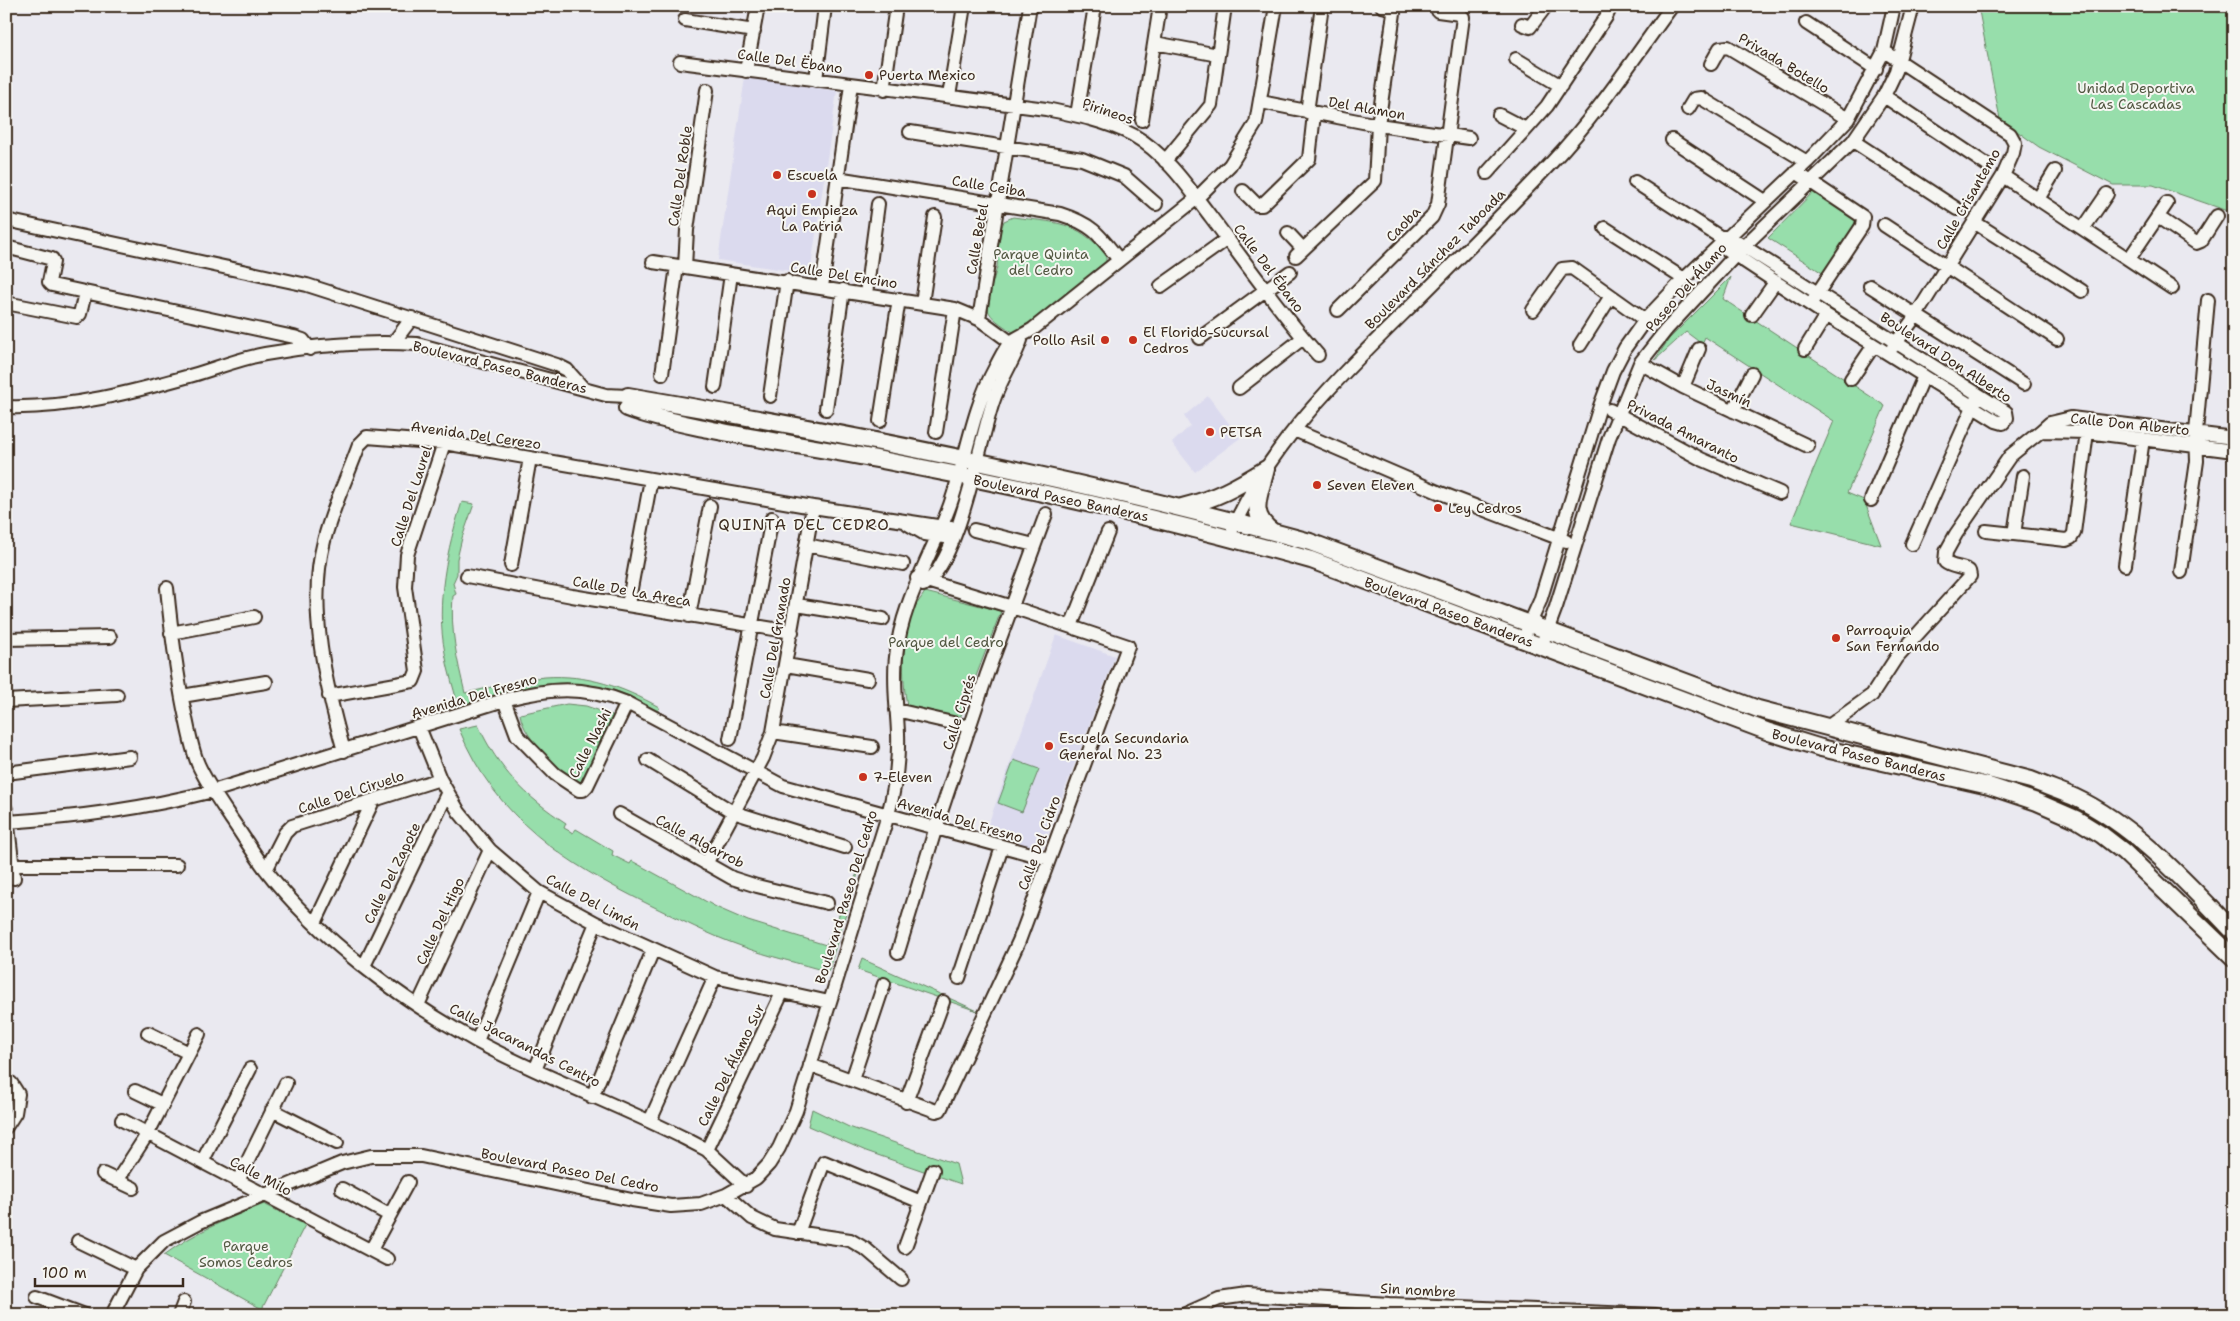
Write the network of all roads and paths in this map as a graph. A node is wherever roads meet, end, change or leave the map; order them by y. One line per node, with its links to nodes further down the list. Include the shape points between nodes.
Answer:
1 (758, 6): 21 (street)
2 (825, 6): 31 (street)
3 (896, 6): 35 (street)
4 (964, 6): 36 (street)
5 (1030, 6): 39 (street, Calle Betel)
6 (1095, 6): 42 (street)
7 (1160, 6): 22 (street)
8 (1225, 6): 24 (street)
9 (1276, 6): 38 (street)
10 (1322, 6): 41 (street)
11 (1382, 6): 46 (street, via 1394,13)
12 (1546, 6): 20 (street, via 1533,25)
13 (1611, 6): 33 (street)
14 (1672, 6): 153 (street, Boulevard Sánchez Taboada, via 1630,66 1554,161 1370,345)
15 (1894, 6): 23 (street, Paseo Del Álamo)
16 (1913, 6): 27 (street, Paseo Del Álamo)
17 (1438, 12): 49 (street, Caoba, via 1463,16)
18 (685, 20): 21 (street)
19 (1806, 23): 29 (street)
20 (1522, 24)
21 (754, 31): 30 (street)
22 (1154, 43): 24 (street); 45 (street)
23 (1884, 51): 27 (street, Calle Crisantemo); 29 (street, Paseo Del Álamo)
24 (1218, 55): 54 (street, via 1211,105)
25 (1516, 59): 33 (street)
26 (680, 62): 30 (street, Calle Del Ëbano)
27 (1900, 62): 37 (street, Paseo Del Álamo); 60 (street, Calle Crisantemo, via 2010,134 2015,143)
28 (1711, 64): 44 (street, Privada Botello, via 1720,48 1728,47)
29 (1876, 69): 44 (street, Paseo Del Álamo)
30 (746, 71): 31 (street, Calle Del Ëbano)
31 (816, 80): 32 (street, Calle Del Ëbano)
32 (852, 85): 35 (street, Calle Del Ëbano); 61 (street)
33 (1561, 86): 47 (street)
34 (706, 90): 90 (street, Calle Del Roble)
35 (884, 90): 36 (street, Calle Del Ëbano)
36 (949, 96): 39 (street, Calle Del Ëbano)
37 (1884, 96): 52 (street, Paseo Del Álamo); 56 (street)
38 (1261, 102): 41 (street, Del Alamon); 66 (street, via 1256,123 1244,145)
39 (1014, 105): 42 (street, Pirineos); 53 (street, Calle Betel)
40 (1688, 109): 55 (street, via 1694,99 1701,98)
41 (1311, 113): 46 (street, Del Alamon); 64 (street, via 1310,153 1306,163 1262,205)
42 (1077, 115): 54 (street, Pirineos, via 1134,136)
43 (1498, 115): 47 (street)
44 (1848, 119): 55 (street, Paseo Del Álamo)
45 (1142, 120)
46 (1378, 125): 49 (street, Del Alamon); 82 (street, via 1375,181 1300,252)
47 (1526, 129): 59 (street)
48 (910, 132): 53 (street)
49 (1448, 136): 50 (street, Del Alamon); 113 (street, Caoba, via 1436,212)
50 (1470, 138)
51 (1672, 140): 68 (street)
52 (1853, 140): 63 (street, Paseo Del Álamo); 73 (street)
53 (1007, 147): 69 (street, Calle Betel); 72 (street, via 1082,159 1102,166 1124,176)
54 (1165, 161): 66 (street, Pirineos)
55 (1807, 162): 58 (street, Paseo Del Álamo)
56 (1987, 166)
57 (2055, 171): 67 (street)
58 (1796, 172): 63 (street); 68 (street, Paseo Del Álamo)
59 (1487, 173)
60 (2003, 176): 67 (street); 78 (street, Calle Crisantemo)
61 (837, 178): 69 (street, Calle Ceiba); 99 (street)
62 (1635, 182): 84 (street, Boulevard Don Alberto)
63 (1811, 183): 86 (street, Paseo Del Álamo); 108 (street, via 1860,214 1864,222)
64 (1243, 191)
65 (2107, 194): 81 (street)
66 (1197, 198): 83 (street, Calle Del Ébano); 88 (street)
67 (2038, 199): 81 (street)
68 (1765, 201): 84 (street, Paseo Del Álamo)
69 (998, 203): 88 (street, Calle Ceiba, via 1079,220 1094,229); 119 (street, Calle Betel)
70 (2167, 203): 76 (street)
71 (878, 204): 105 (street)
72 (1156, 204)
73 (1956, 209)
74 (2217, 216): 76 (street, via 2199,243)
75 (934, 217): 111 (street)
76 (2158, 217): 87 (street)
77 (6, 220): 118 (street, via 290,281)
78 (1974, 222): 91 (street, Calle Crisantemo); 103 (street)
79 (1884, 225): 91 (street)
80 (1606, 228): 94 (street)
81 (2083, 229): 87 (street)
82 (1288, 232)
83 (1228, 238): 97 (street); 101 (street, Calle Del Ébano)
84 (1723, 240): 86 (street, Boulevard Don Alberto); 94 (street, Paseo Del Álamo)
85 (6, 247): 104 (street, via 52,259 50,284)
86 (1739, 251): 96 (street, Boulevard Don Alberto); 108 (street, Boulevard Don Alberto); 134 (street, Paseo Del Álamo)
87 (2129, 259): 100 (street)
88 (1119, 260): 124 (street)
89 (653, 262): 90 (street, Calle Del Encino)
90 (681, 266): 93 (street, Calle Del Encino); 135 (street, Calle Del Roble)
91 (1947, 267): 117 (street, Calle Crisantemo); 123 (street)
92 (1290, 272): 101 (street)
93 (731, 274): 95 (street, Calle Del Encino); 140 (street)
94 (1684, 279): 120 (street, Paseo Del Álamo)
95 (787, 282): 99 (street, Calle Del Encino); 144 (street)
96 (1776, 282): 108 (street, Boulevard Don Alberto); 115 (street)
97 (1161, 286)
98 (1870, 286): 117 (street)
99 (822, 287): 102 (street, Calle Del Encino)
100 (2172, 288)
101 (1266, 289): 121 (street); 122 (street, Calle Del Ébano)
102 (843, 290): 105 (street, Calle Del Encino); 149 (street)
103 (2082, 291)
104 (85, 293): 110 (street, via 77,317); 129 (street, via 294,337 303,340)
105 (866, 294): 107 (street, Calle Del Encino)
106 (1611, 296): 114 (street, via 1567,267 1562,268); 120 (street); 127 (street)
107 (899, 299): 111 (street, Calle Del Encino); 152 (street)
108 (1814, 299): 116 (street, Boulevard Don Alberto); 125 (street, Boulevard Don Alberto)
109 (2208, 300): 158 (street)
110 (6, 303)
111 (922, 303): 112 (street, Calle Del Encino)
112 (955, 308): 119 (street, Calle Del Encino); 155 (street)
113 (1338, 310)
114 (1533, 310)
115 (1752, 315)
116 (1826, 315): 128 (street, Boulevard Don Alberto); 130 (street)
117 (1915, 317): 125 (street, Calle Crisantemo); 139 (street)
118 (412, 318): 126 (street); 143 (street, via 490,346 557,365 568,370)
119 (979, 319): 124 (street, Calle Del Encino)
120 (1645, 320): 147 (street, Paseo Del Álamo, via 1625,348)
121 (1200, 338)
122 (1303, 338): 133 (street, Calle Del Ébano); 142 (street)
123 (2057, 339)
124 (1017, 342): 167 (street)
125 (1897, 342): 132 (street, Calle Crisantemo); 145 (street, Boulevard Don Alberto)
126 (393, 343): 129 (street, Boulevard Paseo Banderas); 143 (street, Boulevard Paseo Banderas, via 416,344)
127 (1580, 345)
128 (1874, 345): 132 (street, Boulevard Don Alberto); 138 (street)
129 (310, 349): 148 (street, Boulevard Paseo Banderas, via 264,354 104,396 43,406)
130 (1805, 349)
131 (1699, 350): 141 (street)
132 (1889, 353): 137 (street, Boulevard Don Alberto)
133 (1318, 355)
134 (1640, 363): 141 (street, Jasmín); 151 (street, Paseo Del Álamo)
135 (662, 374)
136 (1752, 374): 150 (street)
137 (1924, 376): 145 (street, Boulevard Don Alberto); 173 (street)
138 (1850, 379)
139 (2024, 384)
140 (716, 387)
141 (1683, 387): 150 (street, Jasmín)
142 (1239, 388)
143 (584, 389): 146 (street, Boulevard Paseo Banderas)
144 (770, 396)
145 (1976, 400): 190 (street)
146 (627, 402): 167 (main road, Boulevard Paseo Banderas); 170 (main road, Boulevard Paseo Banderas, via 650,417)
147 (1600, 406): 151 (street, Privada Amaranto); 156 (street, Paseo Del Álamo)
148 (6, 407)
149 (826, 409)
150 (1733, 411): 163 (street, Jasmín)
151 (1617, 414): 159 (street, Paseo Del Álamo); 172 (street, Privada Amaranto, via 1701,459)
152 (880, 421)
153 (1294, 430): 168 (street, Boulevard Sánchez Taboada); 188 (street, via 1438,492)
154 (2041, 431): 157 (street, Calle Don Alberto); 158 (street, Calle Don Alberto, via 2050,423 2071,418); 228 (street, via 2010,456 1946,552 1945,562 1964,568 1970,576 1896,658 1872,695)
155 (936, 432)
156 (1591, 432): 159 (street); 188 (street, Paseo Del Álamo)
157 (2087, 432): 161 (street, Calle Don Alberto); 186 (street, via 2073,536 2066,540)
158 (2196, 432): 160 (street, Calle Don Alberto); 164 (street)
159 (1609, 438): 189 (street, Paseo Del Álamo)
160 (2234, 438)
161 (2143, 439): 164 (street, Calle Don Alberto); 194 (street)
162 (444, 443): 166 (street, Avenida Del Cerezo); 221 (street, Calle Del Laurel, via 407,555 405,587 417,671 415,679); 221 (street, Avenida Del Cerezo, via 371,436 359,444 324,541 319,574 318,614)
163 (1808, 446)
164 (2198, 446): 165 (street, Calle Don Alberto); 196 (street)
165 (2234, 451)
166 (530, 458): 171 (street, Avenida Del Cerezo); 195 (street)
167 (970, 459): 170 (street); 176 (main road, Boulevard Paseo Banderas)
168 (1266, 469): 176 (main road, via 1224,494); 179 (street, Boulevard Sánchez Taboada); 184 (main road, via 1257,503 1258,514 1262,524)
169 (2022, 476): 186 (street)
170 (966, 477): 181 (street); 185 (street); 187 (main road, Boulevard Paseo Banderas)
171 (651, 479): 175 (street, Avenida Del Cerezo); 200 (street)
172 (1780, 493)
173 (1871, 500)
174 (710, 506): 203 (street)
175 (813, 507): 181 (street, Avenida Del Cerezo, via 903,521 925,534); 191 (street, Calle Del Granado)
176 (1178, 508): 179 (main road, Boulevard Paseo Banderas)
177 (1046, 514): 192 (street, Calle Ciprés)
178 (772, 518): 208 (street)
179 (1236, 522): 184 (main road, Boulevard Paseo Banderas); 187 (street, Boulevard Sánchez Taboada)
180 (974, 530): 192 (street)
181 (940, 531): 185 (street, Avenida Del Cerezo); 198 (street)
182 (1986, 531): 186 (street)
183 (1108, 532): 207 (street)
184 (1275, 533): 206 (main road, Boulevard Paseo Banderas, via 1310,542 1447,595)
185 (955, 534): 198 (street)
186 (2014, 534)
187 (1228, 538): 214 (main road, Boulevard Paseo Banderas, via 1311,560)
188 (1559, 539): 189 (street); 206 (street, Paseo Del Álamo)
189 (1576, 544): 209 (street, Paseo Del Álamo)
190 (1912, 544)
191 (806, 545): 193 (street); 201 (street, Calle Del Granado)
192 (1034, 545): 202 (street, Calle Ciprés)
193 (903, 564)
194 (2125, 564)
195 (511, 565)
196 (2181, 572)
197 (467, 576): 200 (street, Calle De La Areca)
198 (920, 583): 202 (street, Calle Del Cidro); 225 (street, Boulevard Paseo Del Cedro, via 898,640)
199 (167, 588): 211 (street, Calle Jacarandas Centro)
200 (628, 605): 203 (street, Calle De La Areca)
201 (797, 605): 205 (street); 210 (street, Calle Del Granado)
202 (1012, 607): 207 (street, Calle Del Cidro); 227 (street, Calle Ciprés)
203 (688, 616): 208 (street, Calle De La Areca)
204 (254, 617): 211 (street)
205 (882, 619)
206 (1531, 623): 209 (main road, Boulevard Paseo Banderas); 214 (street, Paseo Del Álamo)
207 (1071, 626): 250 (street, Calle Del Cidro, via 1128,646)
208 (750, 627): 210 (street, Calle De La Areca); 230 (street)
209 (1548, 630): 215 (street, Paseo Del Álamo); 228 (main road, Boulevard Paseo Banderas, via 1758,710)
210 (792, 632): 216 (street, Calle Del Granado)
211 (171, 633): 220 (street, Calle Jacarandas Centro)
212 (110, 637): 213 (street)
213 (6, 639)
214 (1523, 639): 215 (main road, Boulevard Paseo Banderas)
215 (1541, 645): 263 (main road, Boulevard Paseo Banderas, via 1769,732 1821,748 1989,786 2076,819 2124,852)
216 (786, 665): 217 (street); 229 (street, Calle Del Granado)
217 (868, 679)
218 (266, 682): 220 (street)
219 (117, 695): 223 (street)
220 (182, 696): 238 (street, Calle Jacarandas Centro, via 198,763)
221 (329, 696): 232 (street, Avenida Del Cerezo)
222 (504, 700): 224 (street, Avenida Del Fresno, via 545,690 564,690 603,694); 224 (street, Calle Nashi, via 517,735 555,774 576,789 583,790); 226 (street, Avenida Del Fresno)
223 (6, 701)
224 (627, 703): 235 (street, Avenida Del Fresno)
225 (896, 710): 227 (street); 244 (street, Boulevard Paseo Del Cedro, via 896,771)
226 (419, 727): 232 (street, Avenida Del Fresno); 237 (street, Calle Del Limón)
227 (970, 727): 246 (street, Calle Ciprés)
228 (1826, 728): 260 (main road, Boulevard Paseo Banderas, via 2031,780 2075,798 2112,820 2150,850)
229 (774, 732): 231 (street); 235 (street, Calle Del Granado)
230 (730, 739)
231 (872, 747)
232 (344, 751): 238 (street, Avenida Del Fresno)
233 (130, 757): 236 (street)
234 (648, 760): 242 (street)
235 (756, 772): 242 (street, Calle Del Granado); 244 (street, Avenida Del Fresno, via 783,786)
236 (6, 773)
237 (440, 779): 239 (street, Calle Del Limón); 240 (street, Calle Del Ciruelo)
238 (213, 791): 245 (street, Avenida Del Fresno, via 108,813); 254 (street, Calle Jacarandas Centro)
239 (447, 794): 249 (street, Calle Del Limón); 264 (street, Calle Del Zapote)
240 (372, 801): 254 (street, Calle Del Ciruelo, via 288,828); 258 (street)
241 (6, 809): 245 (street)
242 (733, 812): 247 (street); 251 (street, Calle Del Granado)
243 (619, 814): 251 (street, Calle Algarrob)
244 (888, 815): 246 (street, Avenida Del Fresno); 269 (street, Boulevard Paseo Del Cedro)
245 (7, 822): 252 (street)
246 (936, 827): 248 (street, Avenida Del Fresno); 262 (street, Calle Ciprés)
247 (845, 847)
248 (1002, 847): 250 (street, Avenida Del Fresno); 266 (street)
249 (490, 850): 256 (street, Calle Del Limón); 271 (street, Calle Del Higo)
250 (1049, 860): 284 (street, Calle Del Cidro, via 1019,941 940,1110)
251 (706, 864): 257 (street, Calle Algarrob, via 732,878)
252 (12, 865): 253 (street); 255 (street)
253 (177, 865)
254 (266, 870): 258 (street, Calle Jacarandas Centro)
255 (14, 878)
256 (539, 892): 259 (street, Calle Del Limón); 274 (street)
257 (827, 903)
258 (315, 923): 264 (street, Calle Jacarandas Centro)
259 (596, 923): 261 (street, Calle Del Limón); 278 (street)
260 (2234, 932)
261 (653, 950): 265 (street, Calle Del Limón); 283 (street)
262 (898, 952)
263 (2234, 958)
264 (364, 966): 271 (street, Calle Jacarandas Centro)
265 (716, 977): 268 (street, Calle Del Limón); 288 (street)
266 (959, 978)
267 (884, 984): 279 (street)
268 (782, 993): 269 (street, Calle Del Limón); 292 (street, Calle Del Álamo Sur)
269 (829, 1002): 276 (street, Boulevard Paseo Del Cedro)
270 (943, 1002): 284 (street)
271 (418, 1005): 274 (street, Calle Jacarandas Centro)
272 (148, 1032): 275 (street)
273 (199, 1034): 275 (street)
274 (477, 1041): 278 (street, Calle Jacarandas Centro)
275 (189, 1054): 285 (street)
276 (810, 1065): 279 (street, Calle Del Cidro); 299 (street, Boulevard Paseo Del Cedro, via 780,1148)
277 (250, 1069): 293 (street)
278 (535, 1070): 283 (street, Calle Jacarandas Centro)
279 (852, 1080): 284 (street, Calle Del Cidro)
280 (6, 1082): 289 (street, via 17,1089 18,1100)
281 (286, 1083): 286 (street)
282 (135, 1091): 285 (street)
283 (592, 1097): 288 (street, Calle Jacarandas Centro)
284 (906, 1102)
285 (162, 1104): 290 (street)
286 (272, 1110): 291 (street); 297 (street)
287 (122, 1120): 290 (street, Calle Milo)
288 (650, 1121): 292 (street, Calle Jacarandas Centro)
289 (6, 1126)
290 (148, 1134): 293 (street, Calle Milo); 296 (street)
291 (337, 1143)
292 (707, 1150): 299 (street, Calle Jacarandas Centro)
293 (202, 1162): 297 (street, Calle Milo)
294 (932, 1170): 304 (street)
295 (103, 1174): 296 (street)
296 (117, 1181): 300 (street)
297 (238, 1181): 302 (street, Calle Milo)
298 (408, 1182): 305 (street)
299 (746, 1186): 303 (street, Boulevard Paseo Del Cedro)
300 (133, 1188)
301 (342, 1189): 305 (street)
302 (265, 1195): 303 (street, Boulevard Paseo Del Cedro, via 342,1163 371,1156 397,1155 421,1156 671,1206 701,1204); 309 (street, Calle Milo); 311 (street, Boulevard Paseo Del Cedro, via 178,1233 157,1246)
303 (726, 1195): 306 (street, via 752,1218 775,1229)
304 (922, 1202): 306 (street, via 824,1162); 308 (street)
305 (389, 1215): 309 (street)
306 (798, 1233): 312 (street, via 850,1240)
307 (78, 1241): 311 (street)
308 (906, 1247)
309 (371, 1250): 310 (street, Calle Milo)
310 (387, 1259)
311 (136, 1269): 316 (street, Boulevard Paseo Del Cedro)
312 (901, 1279)
313 (37, 1298): 315 (street)
314 (184, 1302): 317 (street)
315 (85, 1315)
316 (112, 1315)
317 (179, 1315)
318 (1182, 1315): 319 (street, Sin nombre, via 1219,1299 1247,1295)
319 (1656, 1315)

